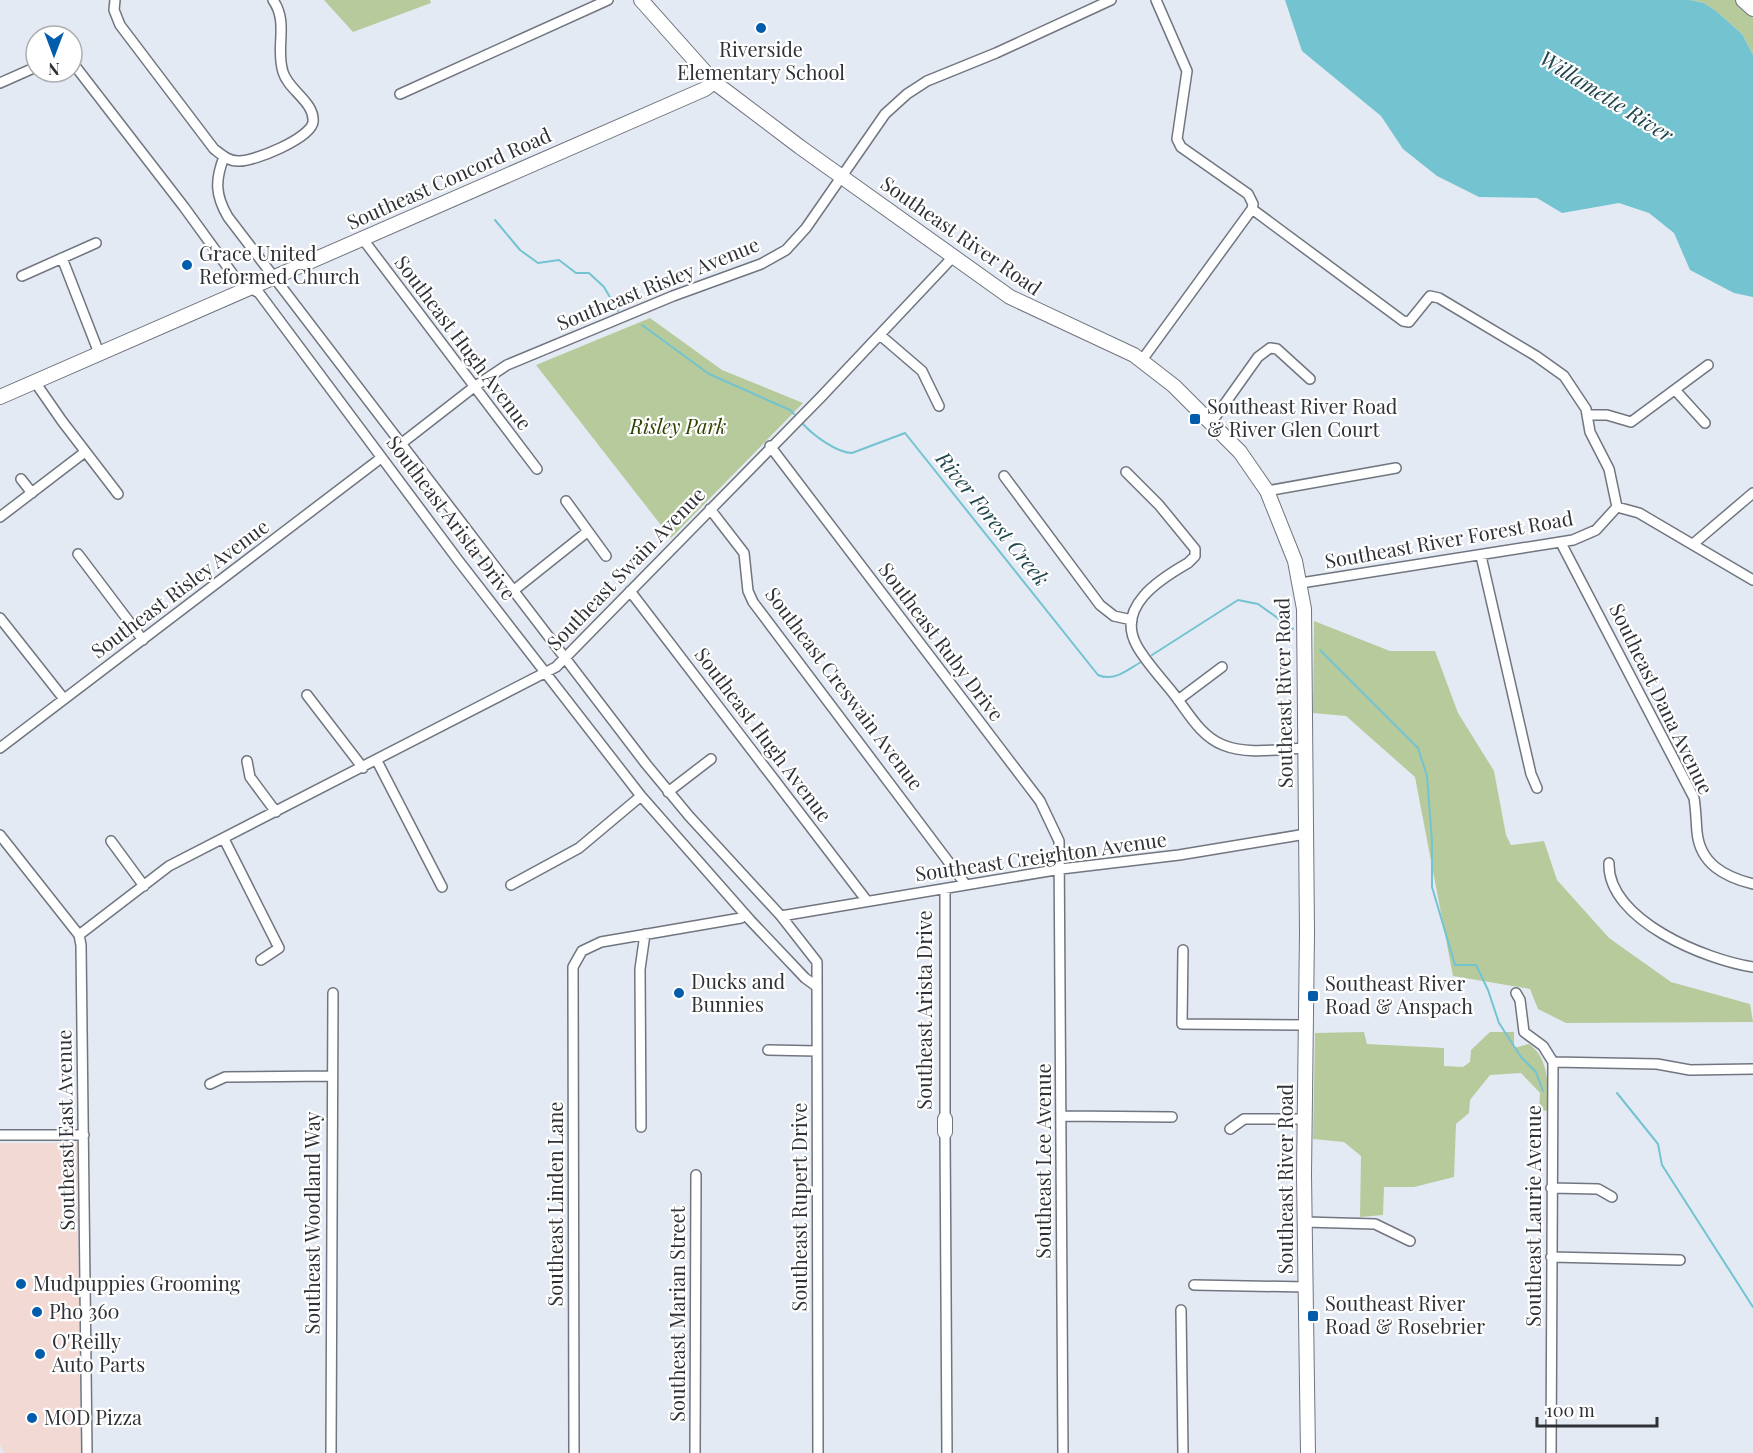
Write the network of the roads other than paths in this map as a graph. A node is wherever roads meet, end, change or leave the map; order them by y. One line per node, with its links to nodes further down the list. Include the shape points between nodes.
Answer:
1 (115, 0): 14 (street, via 120,25)
2 (273, 0): 14 (street, via 282,24 283,75 308,106 312,126 296,140 250,159 235,161)
3 (608, 0): 13 (street)
4 (641, 0): 11 (street, Southeast River Road)
5 (1111, 0): 15 (street, Southeast Risley Avenue, via 919,86 885,114)
6 (1156, 0): 16 (street, via 1187,71 1177,139 1181,147 1248,194)
7 (1743, 0): 8 (street)
8 (1753, 9)
9 (24, 72): 12 (street)
10 (84, 77): 23 (street, Southeast Arista Drive, via 237,280)
11 (714, 82): 15 (street, Southeast River Road); 17 (street, Southeast Concord Road, via 695,94)
12 (0, 83)
13 (400, 94)
14 (224, 157): 22 (street, Southeast Arista Drive, via 216,183 223,208)
15 (842, 177): 19 (street, Southeast River Road); 30 (street, Southeast Risley Avenue, via 806,228 776,256 530,354)
16 (1252, 209): 26 (street); 34 (street, via 1403,321 1414,318 1430,296 1439,298 1536,356 1564,376)
17 (362, 238): 22 (street, Southeast Concord Road); 30 (street, Southeast Hugh Avenue)
18 (96, 243): 20 (street)
19 (953, 257): 24 (street, Southeast Swain Avenue); 26 (street, Southeast River Road, via 1031,309)
20 (62, 258): 21 (street); 25 (street)
21 (22, 276)
22 (274, 277): 23 (street, Southeast Concord Road); 37 (street, Southeast Arista Drive)
23 (250, 288): 25 (street, Southeast Concord Road); 40 (street, Southeast Arista Drive, via 259,293)
24 (880, 335): 33 (street, via 922,371); 38 (street, Southeast Swain Avenue)
25 (99, 353): 29 (street, Southeast Concord Road)
26 (1142, 360): 35 (street, Southeast River Road)
27 (1708, 365): 31 (street)
28 (1310, 379): 35 (street, via 1270,348 1258,357)
29 (35, 381): 32 (street, Southeast Concord Road); 39 (street)
30 (474, 387): 37 (street, Southeast Risley Avenue); 42 (street, Southeast Hugh Avenue)
31 (1676, 391): 34 (street, via 1631,422 1607,415); 36 (street)
32 (0, 397)
33 (939, 406)
34 (1588, 415): 51 (street, via 1590,432 1609,468)
35 (1211, 423): 46 (street, Southeast River Road, via 1249,463)
36 (1705, 423)
37 (402, 443): 62 (street, Southeast Arista Drive)
38 (770, 446): 52 (street, Southeast Swain Avenue); 88 (street, Southeast Ruby Drive, via 1040,801 1058,835)
39 (85, 452): 47 (street); 49 (street)
40 (381, 458): 66 (street, Southeast Risley Avenue); 69 (street, Southeast Arista Drive)
41 (1396, 468): 46 (street)
42 (537, 469)
43 (1126, 472): 65 (street, via 1195,549 1195,556 1145,593)
44 (1004, 476): 65 (street, via 1100,605 1114,616)
45 (21, 479): 47 (street)
46 (1267, 491): 61 (street, Southeast River Road, via 1286,533)
47 (32, 493): 53 (street)
48 (1753, 493): 56 (street)
49 (118, 494)
50 (566, 501): 54 (street)
51 (1617, 507): 55 (street, Southeast River Forest Road, via 1596,530); 56 (street, via 1639,513)
52 (710, 509): 63 (street, Southeast Swain Avenue); 91 (street, Southeast Creswain Avenue, via 744,553 753,602)
53 (0, 517)
54 (587, 532): 58 (street); 62 (street)
55 (1562, 543): 59 (street, Southeast River Forest Road); 89 (street, Southeast Dana Avenue, via 1694,798 1696,831 1706,858 1723,874)
56 (1693, 544): 60 (street)
57 (78, 554): 66 (street)
58 (606, 556)
59 (1481, 556): 61 (street, Southeast River Forest Road); 79 (street)
60 (1753, 580)
61 (1301, 583): 74 (street, Southeast River Road)
62 (513, 591): 67 (street, Southeast Arista Drive)
63 (630, 591): 67 (street, Southeast Swain Avenue); 95 (street, Southeast Hugh Avenue)
64 (0, 618): 71 (street)
65 (1132, 620): 72 (street, via 1137,646)
66 (143, 640): 71 (street, Southeast Risley Avenue)
67 (566, 659): 69 (street, Southeast Swain Avenue); 80 (street, Southeast Arista Drive)
68 (1222, 667): 72 (street)
69 (546, 673): 77 (street, Southeast Swain Avenue); 81 (street, Southeast Arista Drive)
70 (307, 695): 78 (street)
71 (64, 699): 73 (street, Southeast Risley Avenue)
72 (1178, 700): 74 (street, via 1202,732 1223,745 1242,749)
73 (0, 748)
74 (1305, 748): 84 (street, Southeast River Road)
75 (711, 759): 80 (street)
76 (247, 761): 82 (street, via 250,777)
77 (377, 761): 78 (street, Southeast Swain Avenue); 93 (street)
78 (363, 768): 82 (street, Southeast Swain Avenue)
79 (1537, 788)
80 (668, 792): 97 (street, Southeast Arista Drive)
81 (641, 796): 90 (street, via 579,848); 96 (street, Southeast Arista Drive)
82 (276, 812): 85 (street, Southeast Swain Avenue)
83 (0, 834): 99 (street)
84 (1306, 834): 88 (street, Southeast Creighton Avenue); 107 (street, Southeast River Road)
85 (224, 839): 92 (street, Southeast Swain Avenue, via 169,866); 101 (street, via 279,948)
86 (111, 841): 92 (street)
87 (1609, 863): 103 (street, via 1608,878 1620,896 1655,928 1708,956)
88 (1061, 869): 91 (street, Southeast Creighton Avenue); 114 (street, Southeast Lee Avenue)
89 (1753, 884)
90 (511, 885)
91 (966, 885): 94 (street, Southeast Creighton Avenue)
92 (144, 886): 99 (street, Southeast Swain Avenue)
93 (442, 887)
94 (945, 889): 95 (street, Southeast Creighton Avenue); 136 (street, Southeast Arista Drive)
95 (867, 901): 97 (street, Southeast Creighton Avenue)
96 (745, 914): 98 (street, via 741,918); 104 (street, Southeast Arista Drive)
97 (781, 916): 102 (street, Southeast Arista Drive)
98 (645, 934): 117 (street, via 639,969); 133 (street, Southeast Linden Lane, via 587,947 573,967)
99 (79, 935): 120 (street, Southeast East Avenue)
100 (1183, 950): 107 (street, via 1182,1024)
101 (261, 960)
102 (818, 962): 104 (street, Southeast Rupert Drive)
103 (1753, 967)
104 (816, 986): 109 (street, Southeast Rupert Drive)
105 (333, 993): 112 (street, Southeast Woodland Way)
106 (1516, 993): 110 (street, via 1524,1032 1543,1046)
107 (1305, 1025): 116 (street, Southeast River Road)
108 (768, 1050): 109 (street)
109 (817, 1051): 135 (street, Southeast Rupert Drive)
110 (1554, 1062): 111 (street); 122 (street, Southeast Laurie Avenue)
111 (1753, 1070)
112 (332, 1076): 113 (street, via 225,1077); 132 (street, Southeast Woodland Way)
113 (210, 1084)
114 (1063, 1116): 115 (street); 137 (street, Southeast Lee Avenue)
115 (1172, 1117)
116 (1304, 1119): 118 (street, via 1244,1119); 124 (street, Southeast River Road)
117 (641, 1127)
118 (1230, 1129)
119 (0, 1135): 120 (street)
120 (84, 1135): 131 (street, Southeast East Avenue)
121 (696, 1175): 134 (street, Southeast Marian Street)
122 (1551, 1188): 123 (street, via 1599,1189); 126 (street, Southeast Laurie Avenue)
123 (1612, 1197)
124 (1305, 1222): 125 (street, via 1375,1224); 129 (street, Southeast River Road)
125 (1410, 1241)
126 (1551, 1257): 127 (street); 140 (street, Southeast Laurie Avenue)
127 (1680, 1260)
128 (1194, 1286): 129 (street)
129 (1306, 1287): 139 (street, Southeast River Road)
130 (1181, 1310): 138 (street)
131 (87, 1453)
132 (331, 1453)
133 (574, 1453)
134 (695, 1453)
135 (818, 1453)
136 (947, 1453)
137 (1063, 1453)
138 (1183, 1453)
139 (1308, 1453)
140 (1551, 1453)

